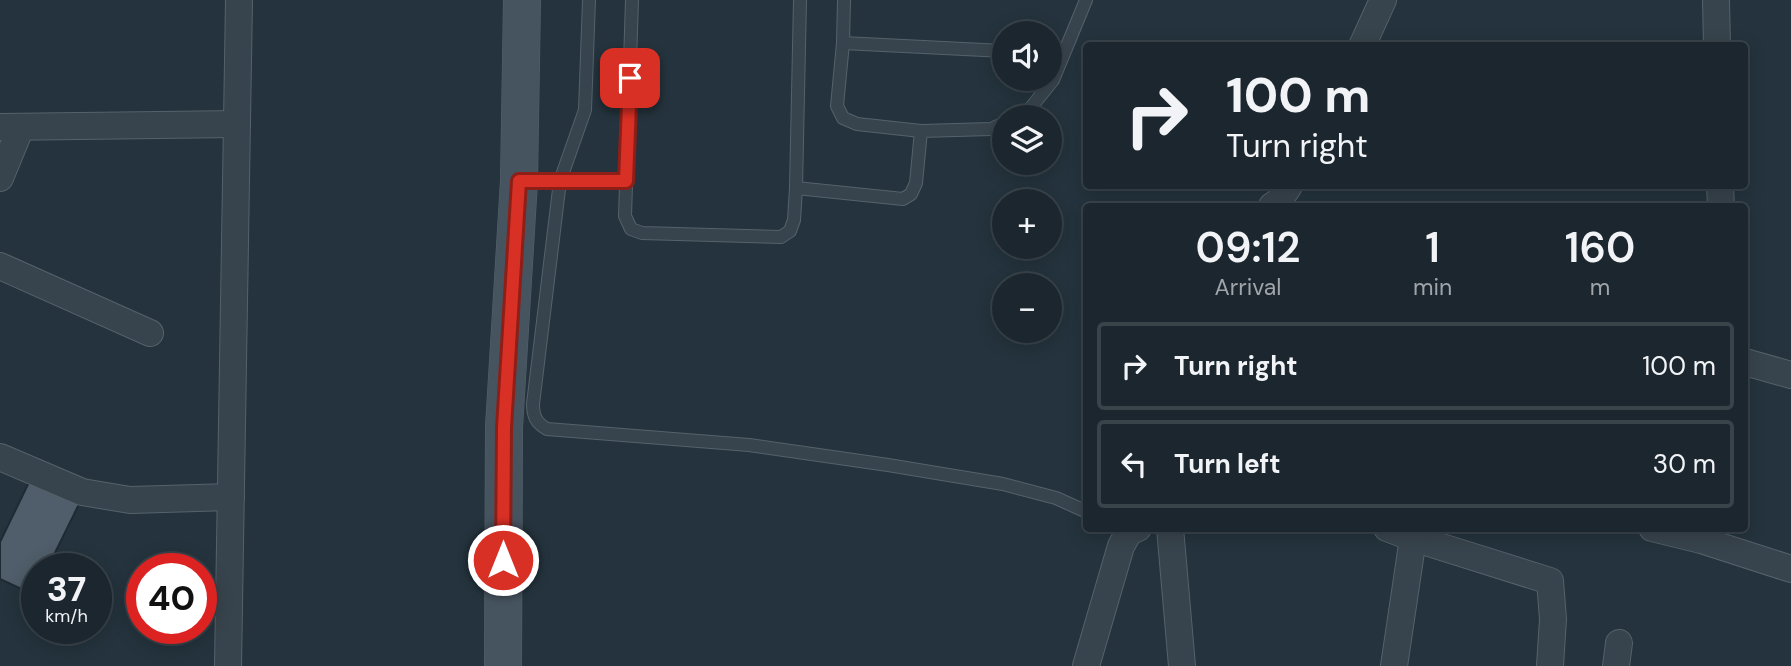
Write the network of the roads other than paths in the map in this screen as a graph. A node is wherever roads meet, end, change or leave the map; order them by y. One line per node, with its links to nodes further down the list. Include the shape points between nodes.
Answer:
1 (239, 0): 16 (street)
2 (523, 0): 21 (street)
3 (589, 0): 22 (lane, via 585,110)
4 (632, 0): 23 (lane)
5 (800, 0): 24 (lane)
6 (844, 0): 12 (lane)
7 (1086, 0): 14 (lane)
8 (1383, 0): 10 (street)
9 (1716, 0): 11 (street)
10 (1364, 42)
11 (1717, 42)
12 (843, 43): 13 (lane); 19 (lane, via 837,106 844,118 857,124)
13 (992, 50)
14 (1064, 54): 15 (lane, via 1054,80)
15 (1033, 105)
16 (237, 124): 17 (street); 32 (street)
17 (10, 127): 20 (street)
18 (992, 129): 19 (lane)
19 (921, 131): 24 (lane, via 916,183 903,199)
20 (0, 178)
21 (519, 181): 22 (lane); 41 (street, via 504,428)
22 (560, 181): 23 (lane); 33 (lane, via 533,404 539,425 749,445 888,465 1003,484)
23 (626, 181): 24 (lane, via 625,216 631,229 642,233 781,237 790,231 794,220)
24 (796, 188)
25 (1287, 189): 26 (street)
26 (1276, 203)
27 (0, 266): 28 (street)
28 (150, 333)
29 (1748, 363): 30 (street)
30 (1791, 374)
31 (0, 457): 32 (street, via 82,492 130,500)
32 (231, 497): 40 (street)
33 (1083, 510)
34 (1129, 532): 42 (street)
35 (1170, 532): 43 (street)
36 (1397, 532): 38 (street)
37 (1669, 532): 39 (street)
38 (1413, 538): 44 (street); 45 (street, via 1550,581)
39 (1791, 569)
40 (228, 666)
41 (503, 666)
42 (1086, 666)
43 (1182, 666)
44 (1394, 666)
45 (1550, 666)

